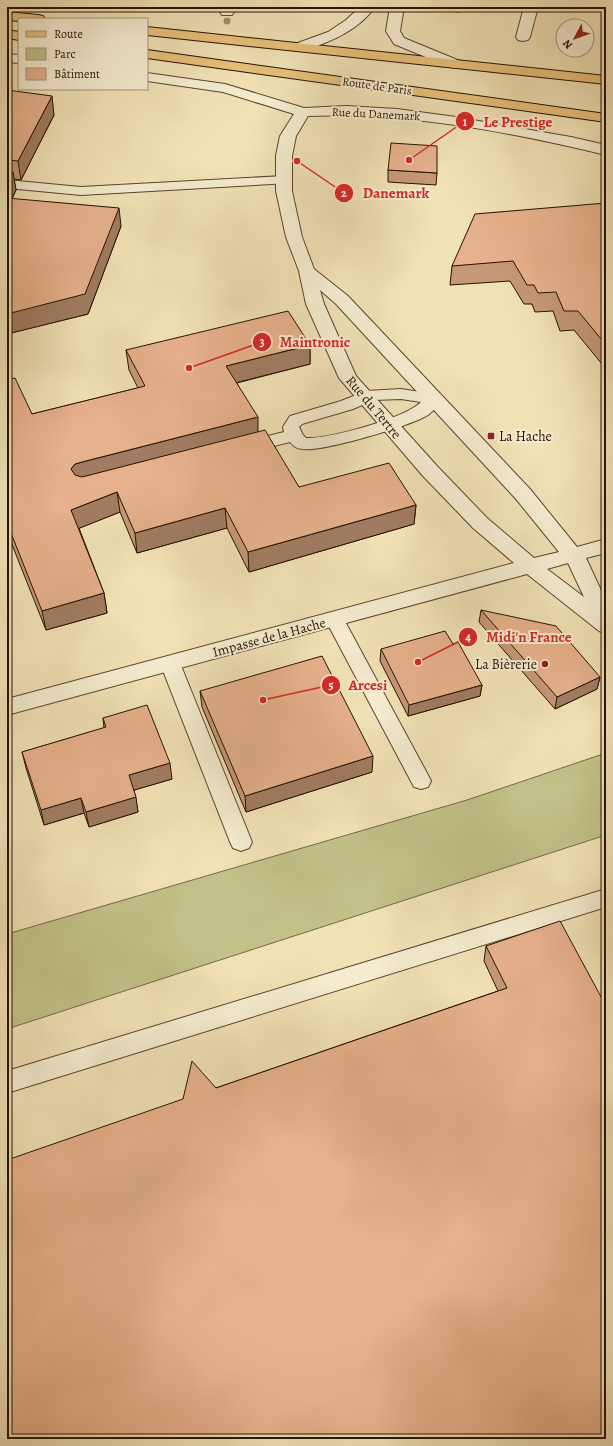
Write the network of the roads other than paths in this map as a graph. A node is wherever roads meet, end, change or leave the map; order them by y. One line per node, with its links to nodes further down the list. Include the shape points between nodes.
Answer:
1 (368, 7): 10 (street, via 333,35)
2 (397, 7): 14 (street, via 393,31 399,41)
3 (531, 7): 9 (street)
4 (7, 16): 5 (main road)
5 (28, 18)
6 (148, 31): 10 (main road)
7 (7, 34): 8 (main road)
8 (18, 36)
9 (523, 37)
10 (300, 47): 14 (main road)
11 (148, 54): 18 (main road, Route de Paris)
12 (7, 58): 13 (street)
13 (18, 59)
14 (455, 64): 16 (main road)
15 (148, 77): 17 (street, Rue du Danemark, via 225,88)
16 (606, 80)
17 (303, 112): 19 (street, Rue du Danemark, via 346,110 397,113 472,124); 20 (street, Rue du Tertre, via 288,136 284,156)
18 (606, 118)
19 (606, 150)
20 (284, 180): 21 (lane, via 81,191); 22 (street, Rue du Tertre, via 294,237)
21 (7, 184)
22 (307, 271): 23 (street, Rue du Tertre, via 315,304 348,378); 24 (street, via 342,300)
23 (365, 398): 24 (lane, via 372,395 401,394); 25 (street, Rue du Tertre); 26 (lane, via 347,406 296,420 291,427)
24 (434, 399): 25 (lane, via 419,413); 29 (street, via 522,494)
25 (389, 425): 26 (lane, via 328,441 304,444); 30 (street, Rue du Tertre, via 480,523)
26 (294, 434): 27 (lane)
27 (232, 451)
28 (606, 546): 29 (street, Impasse de la Hache)
29 (573, 555): 30 (street, Impasse de la Hache); 32 (street)
30 (530, 566): 31 (street, Impasse de la Hache); 32 (street, Rue du Tertre)
31 (334, 619): 33 (street, Impasse de la Hache); 35 (lane)
32 (606, 625)
33 (170, 663): 34 (street, Impasse de la Hache); 36 (lane)
34 (7, 707)
35 (421, 781)
36 (241, 842)
37 (606, 898): 38 (lane)
38 (7, 1082)

